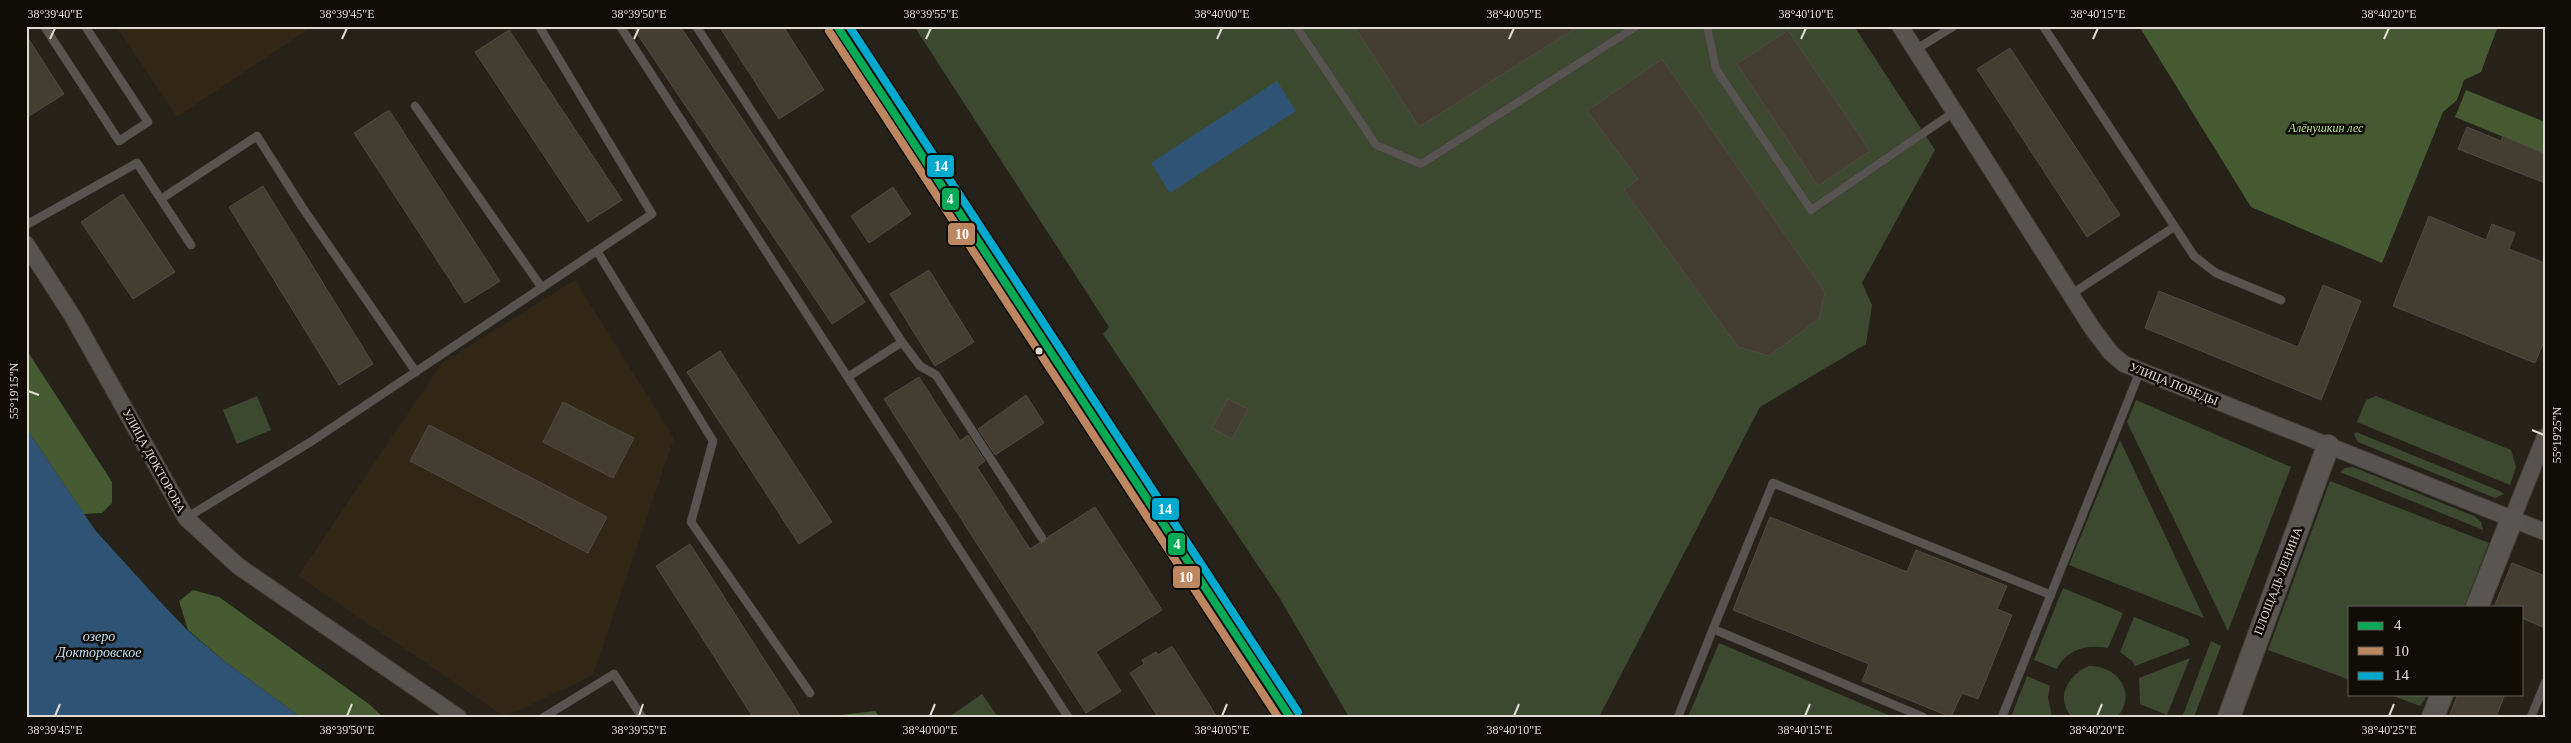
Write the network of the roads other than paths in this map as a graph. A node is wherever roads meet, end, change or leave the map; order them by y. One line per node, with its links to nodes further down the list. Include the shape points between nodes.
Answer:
1 (44, 26): 2 (lane, via 120,141 148,122)
2 (85, 26)
3 (539, 26): 21 (lane, via 652,214)
4 (620, 26): 28 (lane)
5 (696, 26): 25 (lane)
6 (837, 26): 45 (main road)
7 (1296, 26): 8 (lane, via 1376,145 1421,164)
8 (1637, 26)
9 (1707, 26): 15 (lane, via 1716,69 1811,210)
10 (1900, 26): 13 (street, УЛИЦА ПОБЕДЫ)
11 (1954, 26): 13 (lane)
12 (2043, 26): 18 (lane)
13 (1915, 50): 15 (street, УЛИЦА ПОБЕДЫ)
14 (415, 106): 22 (lane)
15 (1954, 112): 23 (street, УЛИЦА ПОБЕДЫ)
16 (161, 200): 17 (lane, via 137,163); 20 (lane); 26 (lane, via 257,136)
17 (26, 225)
18 (2174, 227): 23 (lane); 24 (lane, via 2194,256 2216,273)
19 (26, 244): 31 (street, УЛИЦА ДОКТОРОВА, via 73,317)
20 (191, 245)
21 (597, 251): 22 (lane); 39 (lane, via 713,441 691,522)
22 (542, 288): 26 (lane)
23 (2070, 295): 27 (street, УЛИЦА ПОБЕДЫ, via 2111,353)
24 (2281, 300)
25 (902, 342): 28 (lane); 34 (lane, via 920,366 936,375)
26 (416, 372): 31 (lane, via 312,441)
27 (2140, 372): 30 (street, УЛИЦА ПОБЕДЫ); 35 (lane)
28 (848, 377): 44 (lane)
29 (2545, 437): 32 (street)
30 (2328, 446): 32 (street, УЛИЦА ПОБЕДЫ); 49 (main road, ПЛОЩАДЬ ЛЕНИНА)
31 (186, 518): 41 (street, УЛИЦА ДОКТОРОВА, via 238,566)
32 (2512, 519): 33 (street, УЛИЦА ПОБЕДЫ); 36 (main road)
33 (2545, 532)
34 (1042, 538)
35 (2050, 595): 37 (lane, via 1773,484); 48 (lane)
36 (2476, 606)
37 (1714, 629): 46 (lane); 47 (lane)
38 (2545, 683): 51 (lane)
39 (810, 693)
40 (2441, 696): 50 (main road)
41 (458, 717)
42 (544, 717): 43 (lane, via 614,674)
43 (642, 717)
44 (1068, 717)
45 (1290, 717)
46 (1678, 717)
47 (1923, 717)
48 (2002, 717)
49 (2228, 717)
50 (2433, 717)
51 (2531, 717)

